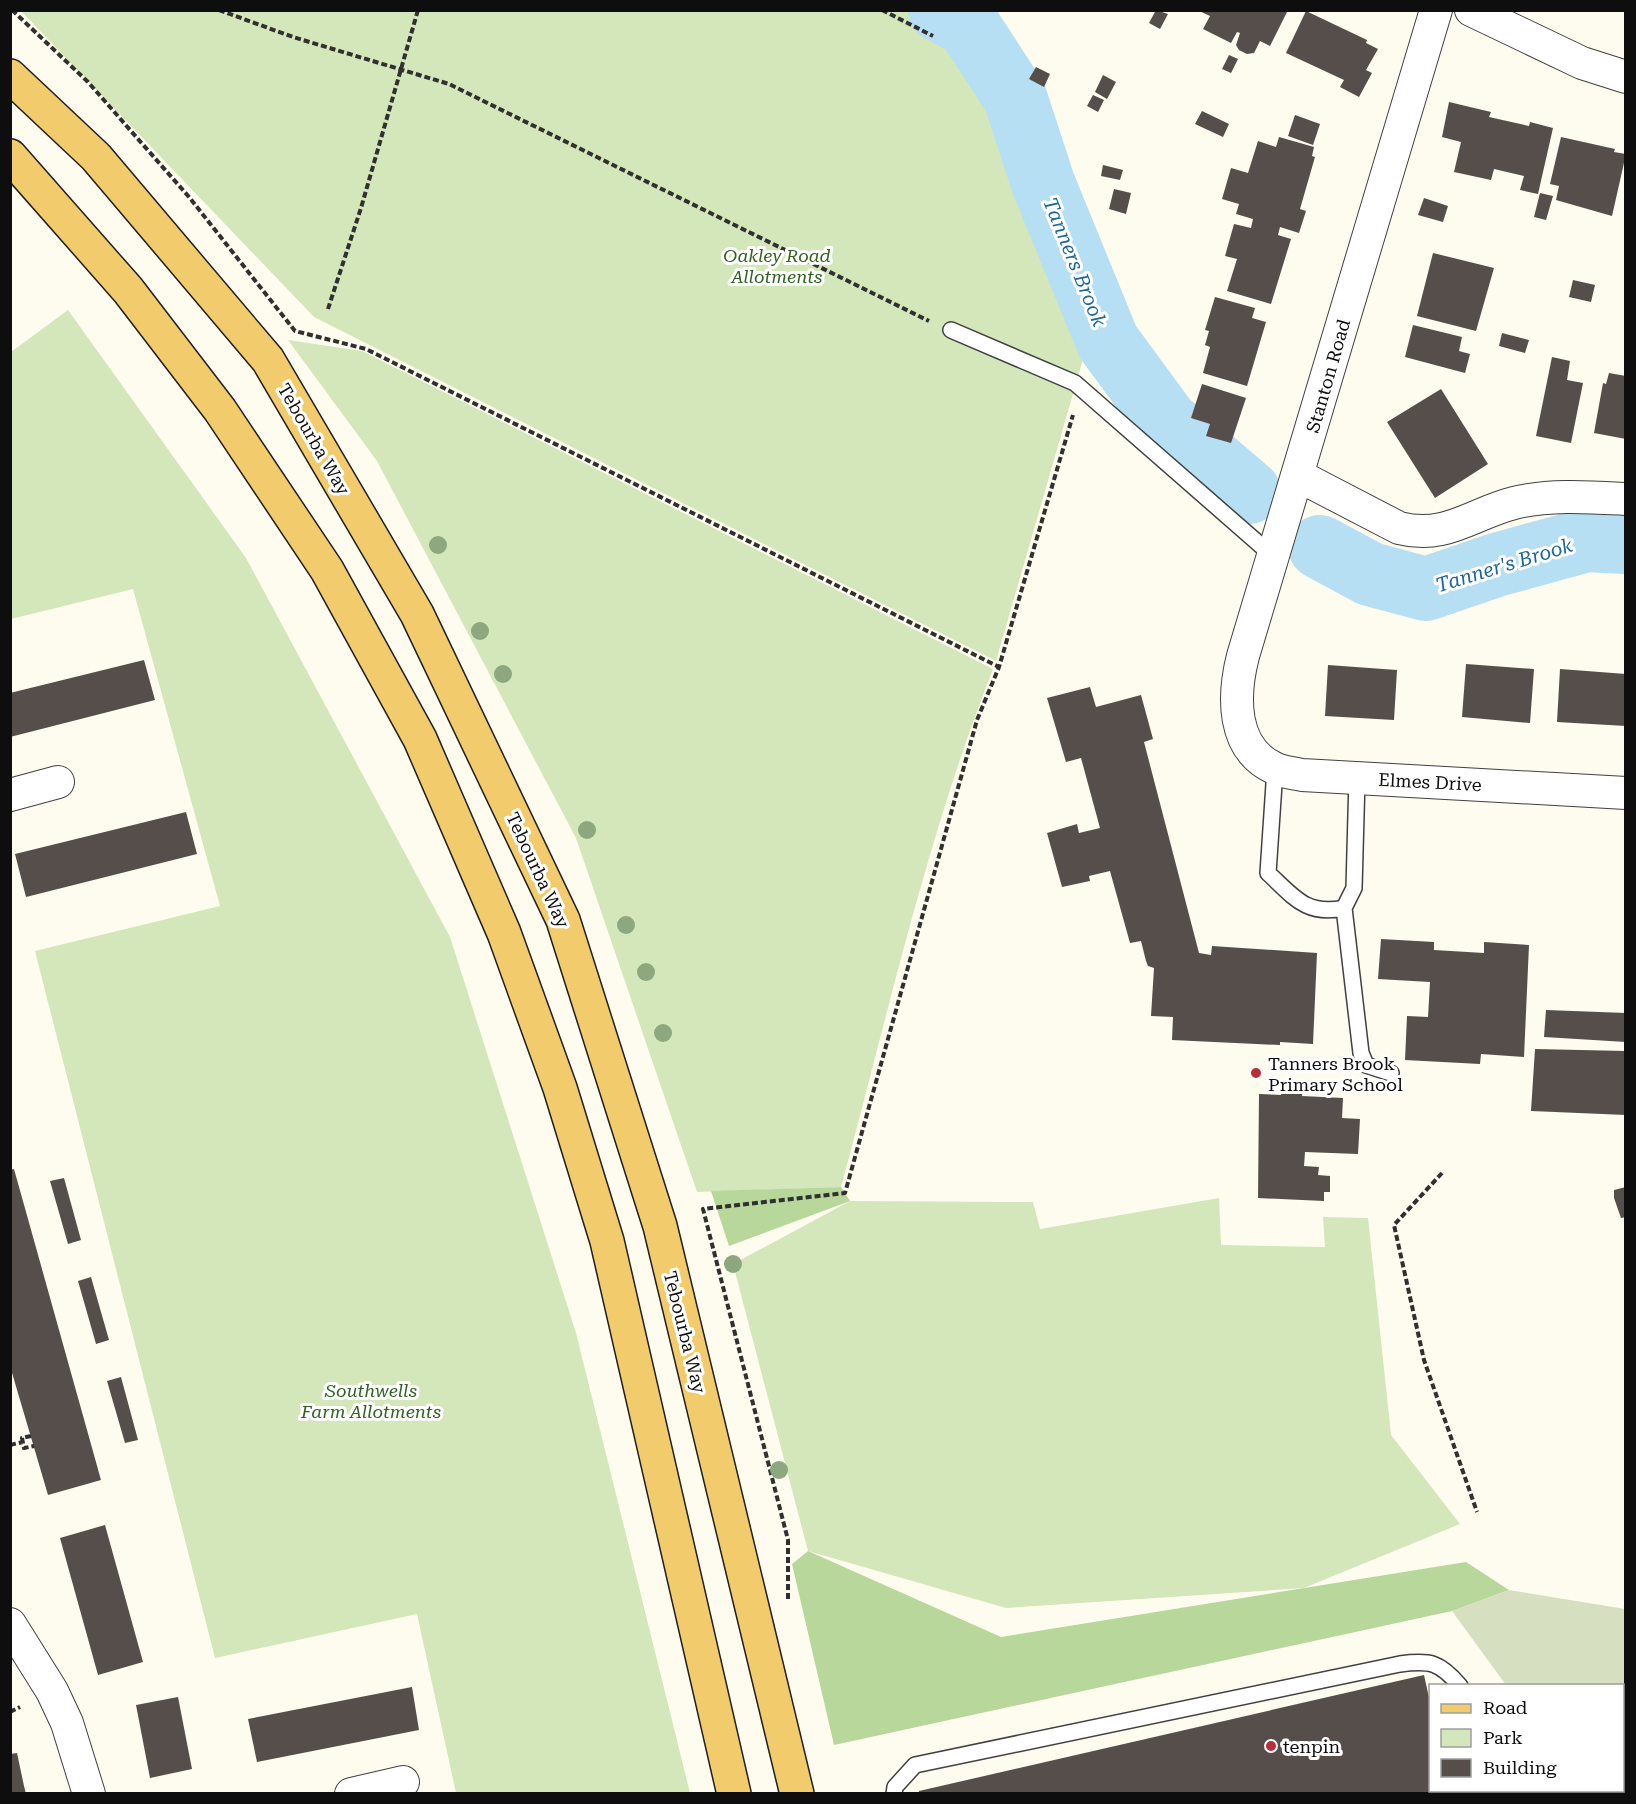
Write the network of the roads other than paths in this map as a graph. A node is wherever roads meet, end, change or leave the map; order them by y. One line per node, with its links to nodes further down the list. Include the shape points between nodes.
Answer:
1 (1436, 10): 7 (street, Stanton Road)
2 (1471, 10): 4 (street, via 1582,63)
3 (10, 76): 24 (main road, Tebourba Way, via 96,158 268,360 417,614 564,920 660,1226)
4 (1626, 77)
5 (10, 156): 23 (main road, via 128,290 220,410 327,570 424,750 504,933 560,1088 607,1241)
6 (951, 330): 9 (lane, via 1075,383)
7 (1299, 476): 8 (street, via 1399,528 1416,532 1454,527 1513,503 1539,499); 9 (street, Stanton Road)
8 (1626, 499)
9 (1274, 557): 10 (street, Stanton Road, via 1237,679 1237,716)
10 (1247, 742): 11 (street, Elmes Drive, via 1258,758)
11 (1275, 769): 12 (street, Elmes Drive, via 1302,775); 16 (lane, via 1268,873 1303,906 1326,912)
12 (1358, 778): 14 (street, Elmes Drive); 16 (lane, via 1354,888)
13 (58, 782): 15 (street)
14 (1626, 793)
15 (10, 795)
16 (1344, 908): 17 (lane, via 1361,1053 1366,1065)
17 (1391, 1073)
18 (10, 1624): 21 (street, via 67,1723)
19 (1458, 1684): 25 (lane, via 1445,1668 1424,1661 1400,1664 915,1765 895,1787)
20 (403, 1782): 22 (street)
21 (89, 1794)
22 (351, 1794)
23 (734, 1794)
24 (797, 1794)
25 (894, 1794)

